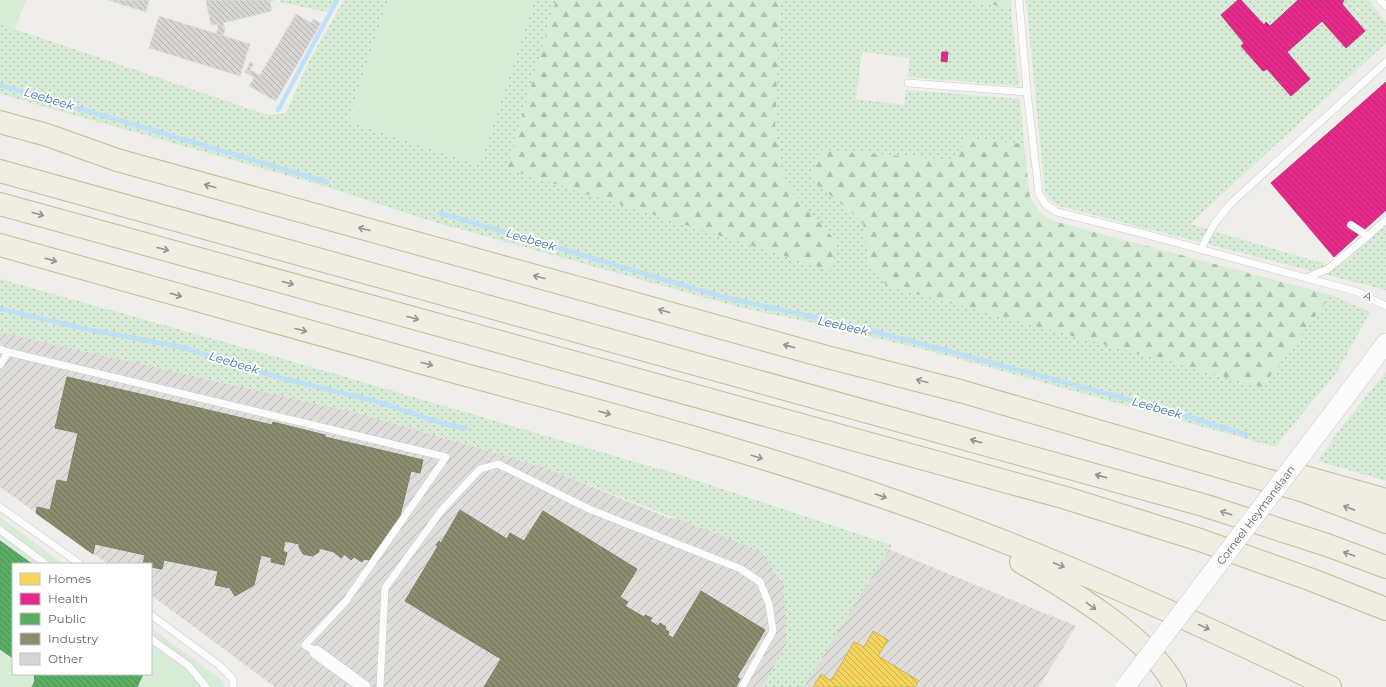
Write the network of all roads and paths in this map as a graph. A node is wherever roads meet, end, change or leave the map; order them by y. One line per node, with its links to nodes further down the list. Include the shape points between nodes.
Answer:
1 (1019, 0): 6 (lane, A)
2 (1380, 0): 3 (lane)
3 (1386, 6)
4 (1386, 62): 16 (lane, via 1230,204 1214,224)
5 (908, 83): 6 (lane)
6 (1027, 92): 16 (lane, A, via 1039,194 1046,204 1057,212)
7 (0, 122): 9 (highway, via 47,135)
8 (0, 137): 9 (highway)
9 (117, 160): 23 (highway, one-way to 9)
10 (0, 171): 33 (highway, one-way to 10, via 1203,505)
11 (0, 204): 34 (highway, one-way to 34, via 1066,498 1200,540)
12 (1386, 220): 14 (lane)
13 (1351, 225): 14 (lane)
14 (1368, 236): 17 (lane, via 1328,269)
15 (0, 245): 29 (highway, one-way to 29, via 720,445 839,482)
16 (1201, 249): 17 (lane, A)
17 (1306, 278): 18 (lane, A, via 1358,292)
18 (1386, 306)
19 (1386, 343): 43 (street, Corneel Heymanslaan, bridge)
20 (0, 349): 21 (lane)
21 (8, 352): 22 (lane); 37 (lane, via 446,457 346,601 305,645)
22 (0, 365)
23 (960, 391): 24 (highway, via 1218,452); 28 (highway, one-way to 23, via 1304,491)
24 (1320, 481): 25 (highway); 26 (highway)
25 (1386, 495)
26 (1386, 500)
27 (0, 507): 32 (lane)
28 (1386, 522)
29 (958, 524): 44 (highway, one-way to 44, via 1047,577 1120,627 1163,666); 45 (highway, one-way to 45, via 1125,592)
30 (0, 530): 31 (lane)
31 (45, 563)
32 (79, 563)
33 (1386, 567)
34 (1386, 609)
35 (152, 616): 39 (lane, via 219,665 233,679)
36 (152, 640): 38 (lane, via 189,666)
37 (316, 652): 40 (street)
38 (206, 687)
39 (233, 687)
40 (364, 687)
41 (380, 687): 42 (lane, via 385,588 441,510 480,469 498,464 589,509 741,569 760,582 769,604 773,631)
42 (742, 687)
43 (1125, 687)
44 (1176, 687)
45 (1330, 687)

